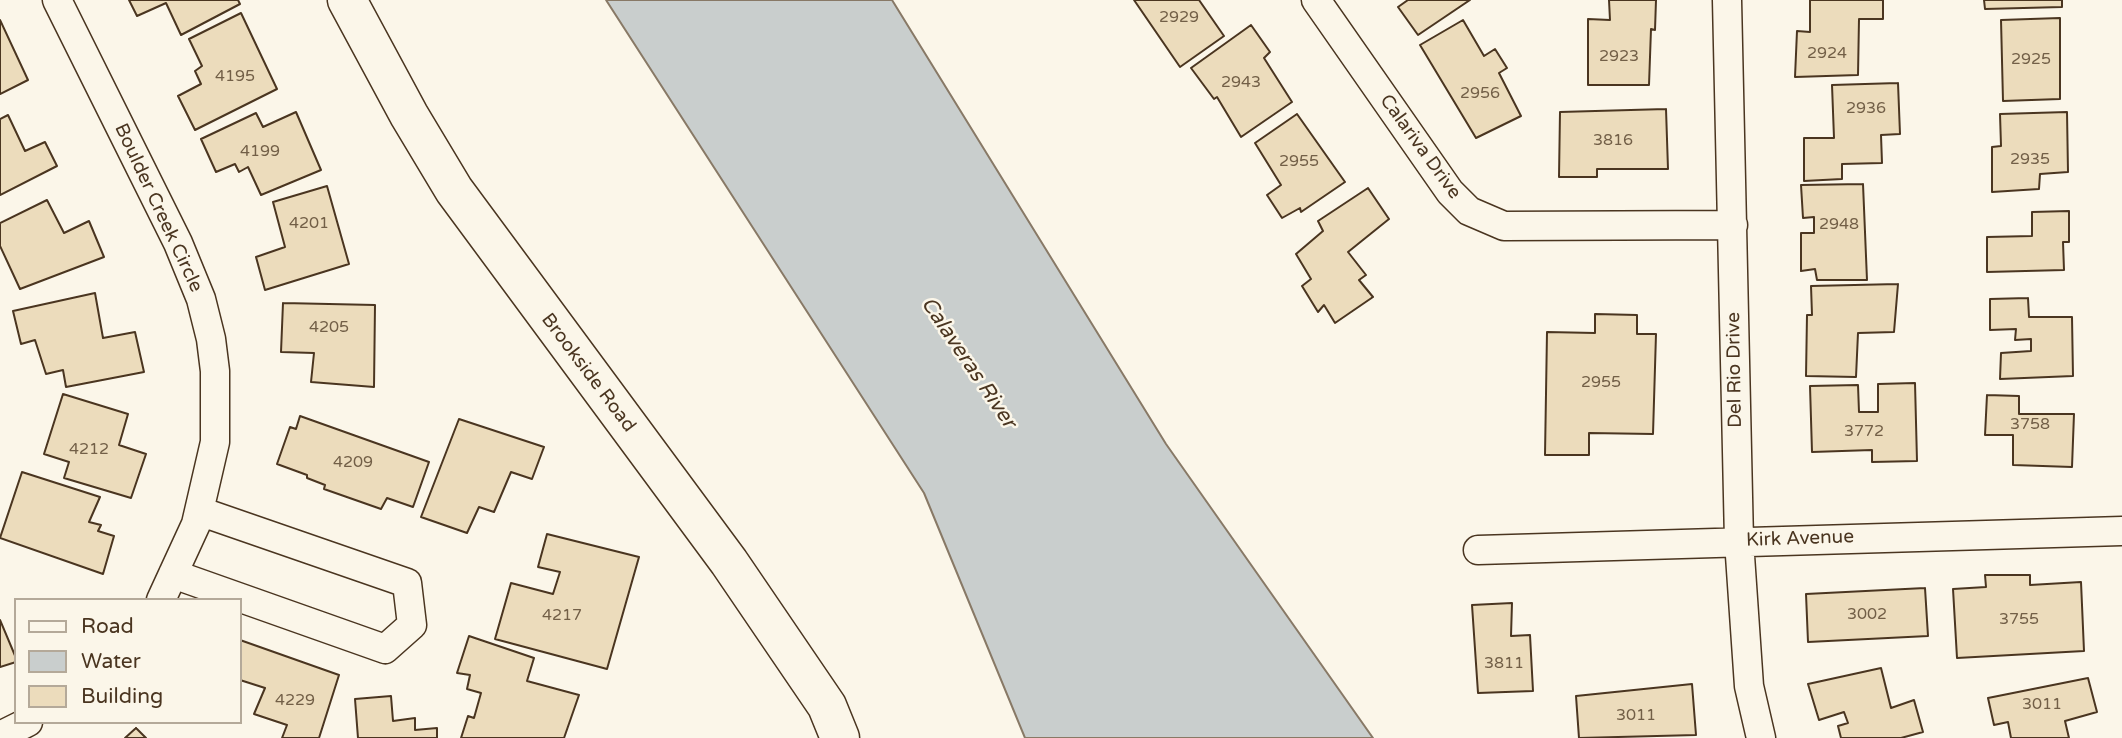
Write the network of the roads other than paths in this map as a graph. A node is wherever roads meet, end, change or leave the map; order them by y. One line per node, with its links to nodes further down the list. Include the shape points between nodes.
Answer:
1 (57, 0): 6 (street, Boulder Creek Circle, via 178,243 201,299 215,371 217,426)
2 (347, 0): 16 (street, Brookside Road, via 454,190 729,562 827,706)
3 (1316, 0): 5 (street, Calariva Drive, via 1450,192 1469,211 1504,226)
4 (1727, 0): 5 (street, Del Rio Drive)
5 (1732, 225): 8 (street, Del Rio Drive)
6 (199, 511): 10 (street, Boulder Creek Circle); 13 (street, via 407,583 412,625 385,649)
7 (2122, 531): 8 (street, Kirk Avenue)
8 (1739, 541): 9 (street, Kirk Avenue); 17 (street, Del Rio Drive, via 1749,686)
9 (1478, 550)
10 (173, 574): 11 (street, Boulder Creek Circle); 12 (street)
11 (162, 598)
12 (241, 598)
13 (242, 598)
14 (25, 724): 15 (street)
15 (0, 736)
16 (841, 738)
17 (1761, 738)

